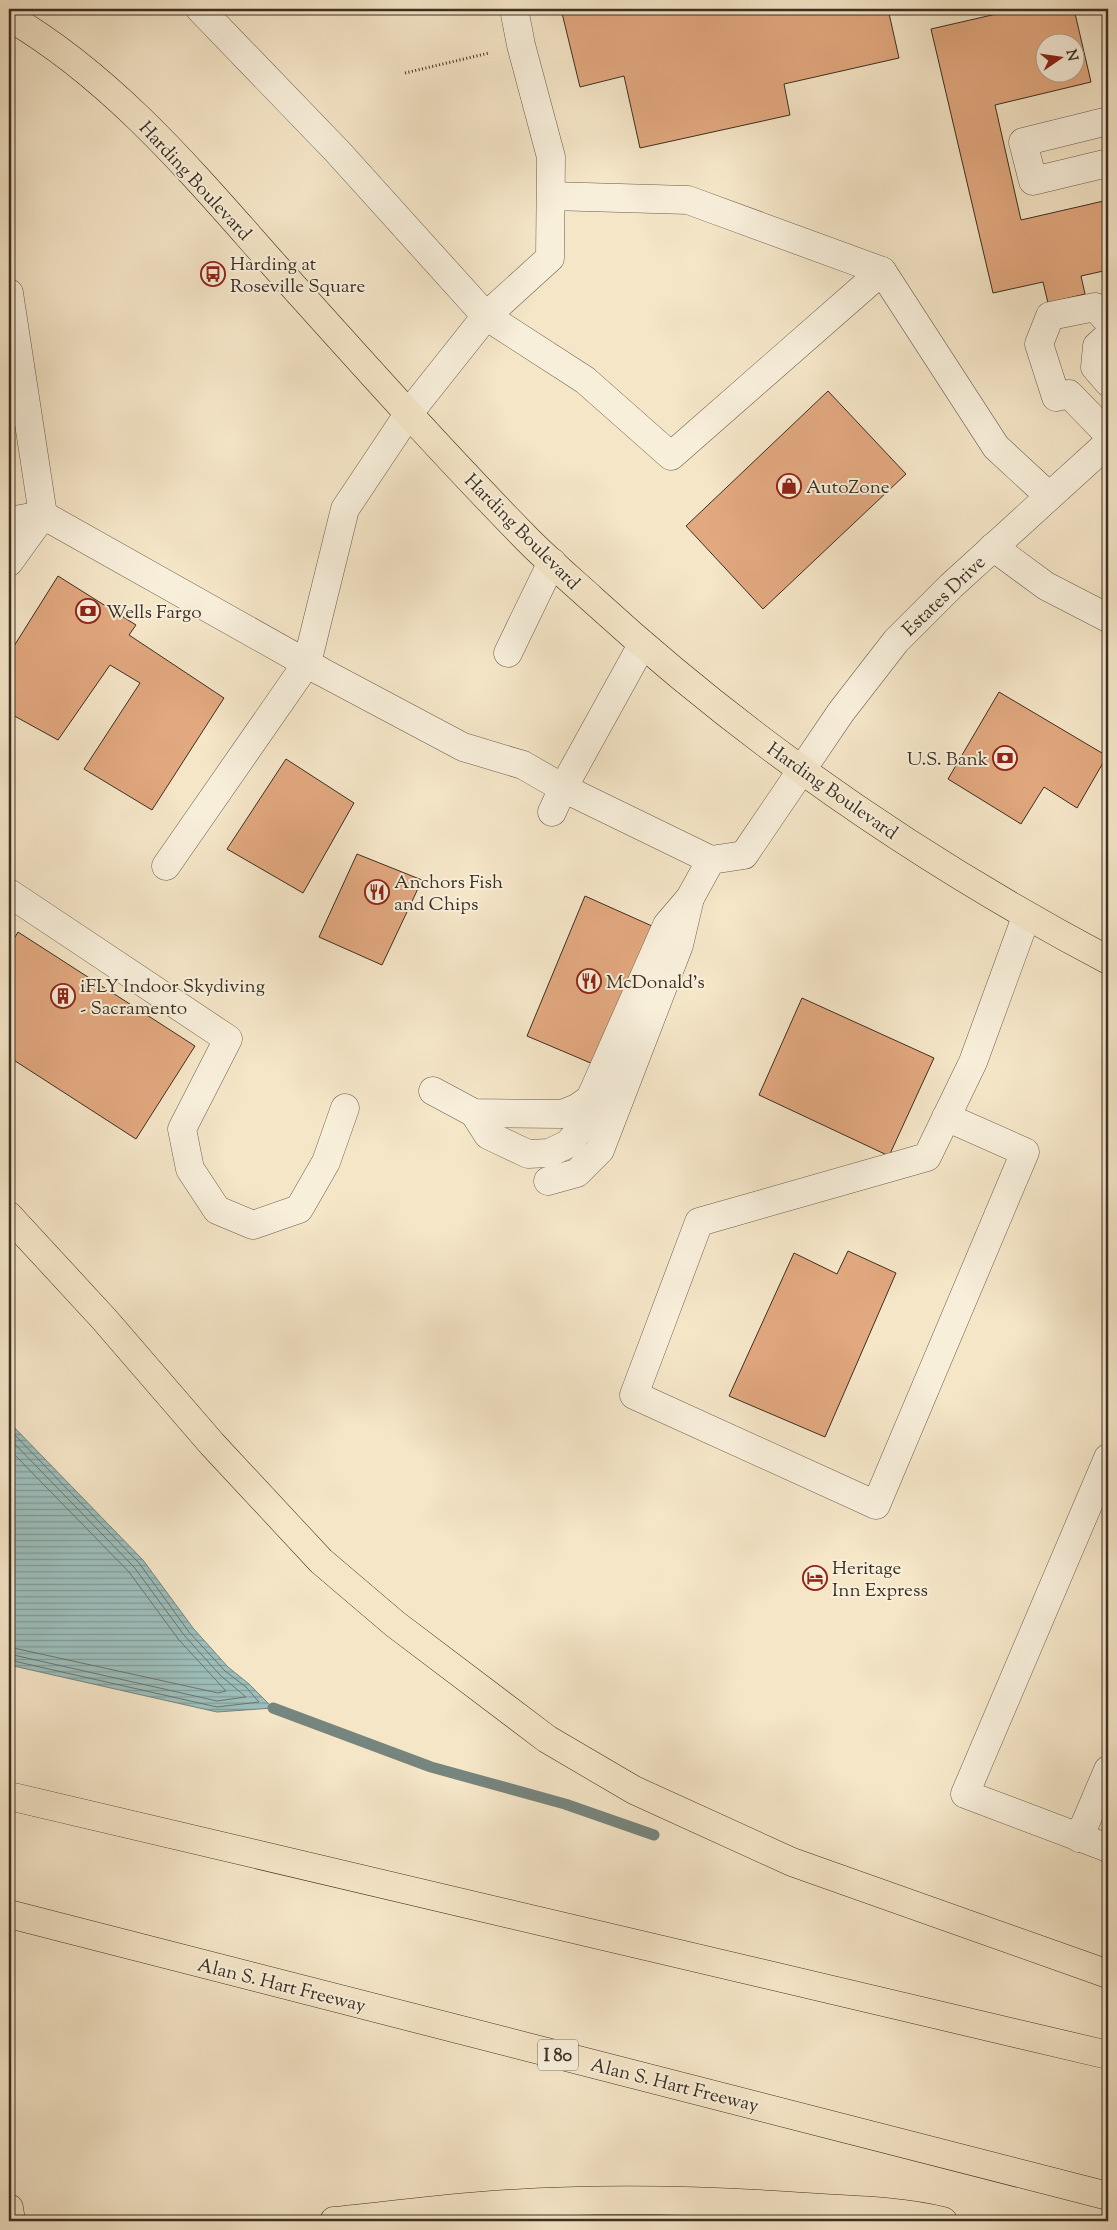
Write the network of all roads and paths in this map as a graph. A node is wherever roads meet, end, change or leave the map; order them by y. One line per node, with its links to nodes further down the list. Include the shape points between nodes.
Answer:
1 (200, 9): 11 (street, via 337,151)
2 (514, 9): 4 (street)
3 (9, 17): 15 (main road, Harding Boulevard, via 105,87 169,147)
4 (521, 45): 5 (path); 8 (street, via 551,157)
5 (405, 72)
6 (1108, 122): 7 (street, via 1023,142 1033,181)
7 (1108, 163)
8 (550, 196): 9 (street, via 688,200); 11 (street, via 550,258)
9 (882, 271): 11 (street, via 671,456 585,380); 18 (street, via 996,447)
10 (9, 294): 19 (street)
11 (486, 316): 15 (street)
12 (1108, 321): 16 (street, via 1095,307 1050,316 1039,344 1056,397 1070,394)
13 (1108, 336): 14 (street, via 1097,346 1095,367)
14 (1108, 382)
15 (409, 413): 23 (main road, Harding Boulevard); 27 (street, via 345,509)
16 (1108, 434)
17 (1108, 443): 18 (street, Estates Drive)
18 (1050, 496): 21 (street, Estates Drive)
19 (43, 515): 20 (street); 22 (street); 27 (street)
20 (9, 521)
21 (993, 547): 24 (street, via 1046,586); 28 (street, Estates Drive, via 896,641 852,696)
22 (9, 562)
23 (552, 562): 25 (main road, Harding Boulevard); 26 (street)
24 (1108, 618)
25 (642, 645): 28 (main road, Harding Boulevard, via 741,725); 29 (street)
26 (508, 653)
27 (307, 663): 29 (street, via 463,747 523,764); 31 (street)
28 (802, 768): 30 (street, Estates Drive, via 744,855); 34 (main road, Harding Boulevard, via 862,813)
29 (557, 800): 30 (street)
30 (711, 860): 33 (street)
31 (166, 866)
32 (9, 893): 38 (street, via 228,1040 182,1129 190,1169 217,1210 253,1225 299,1209 326,1162)
33 (690, 898): 37 (street, via 667,925); 41 (street, via 679,945 600,1150 577,1173)
34 (1026, 916): 35 (main road, Harding Boulevard); 40 (street, via 973,1062)
35 (1108, 960)
36 (433, 1091): 39 (street)
37 (590, 1099): 39 (street, via 562,1114); 39 (street, via 579,1131 568,1144 549,1153 528,1154 488,1135)
38 (345, 1108)
39 (474, 1113)
40 (946, 1117): 40 (street, via 927,1157 699,1222 634,1395 876,1505 1024,1152)
41 (548, 1181)
42 (9, 1216): 49 (main road, via 321,1561 395,1624 547,1739 634,1790 792,1862)
43 (1108, 1458): 46 (street, via 965,1794)
44 (1108, 1770): 46 (street)
45 (9, 1796): 50 (main road)
46 (1079, 1838): 47 (street)
47 (1108, 1848)
48 (9, 1914): 51 (main road, Alan S. Hart Freeway / I 80)
49 (1108, 1974)
50 (1108, 2055)
51 (1108, 2196)
52 (9, 2208): 53 (main road)
53 (11, 2221)
54 (334, 2221): 55 (main road, via 482,2206 659,2200 749,2203)
55 (943, 2221)

